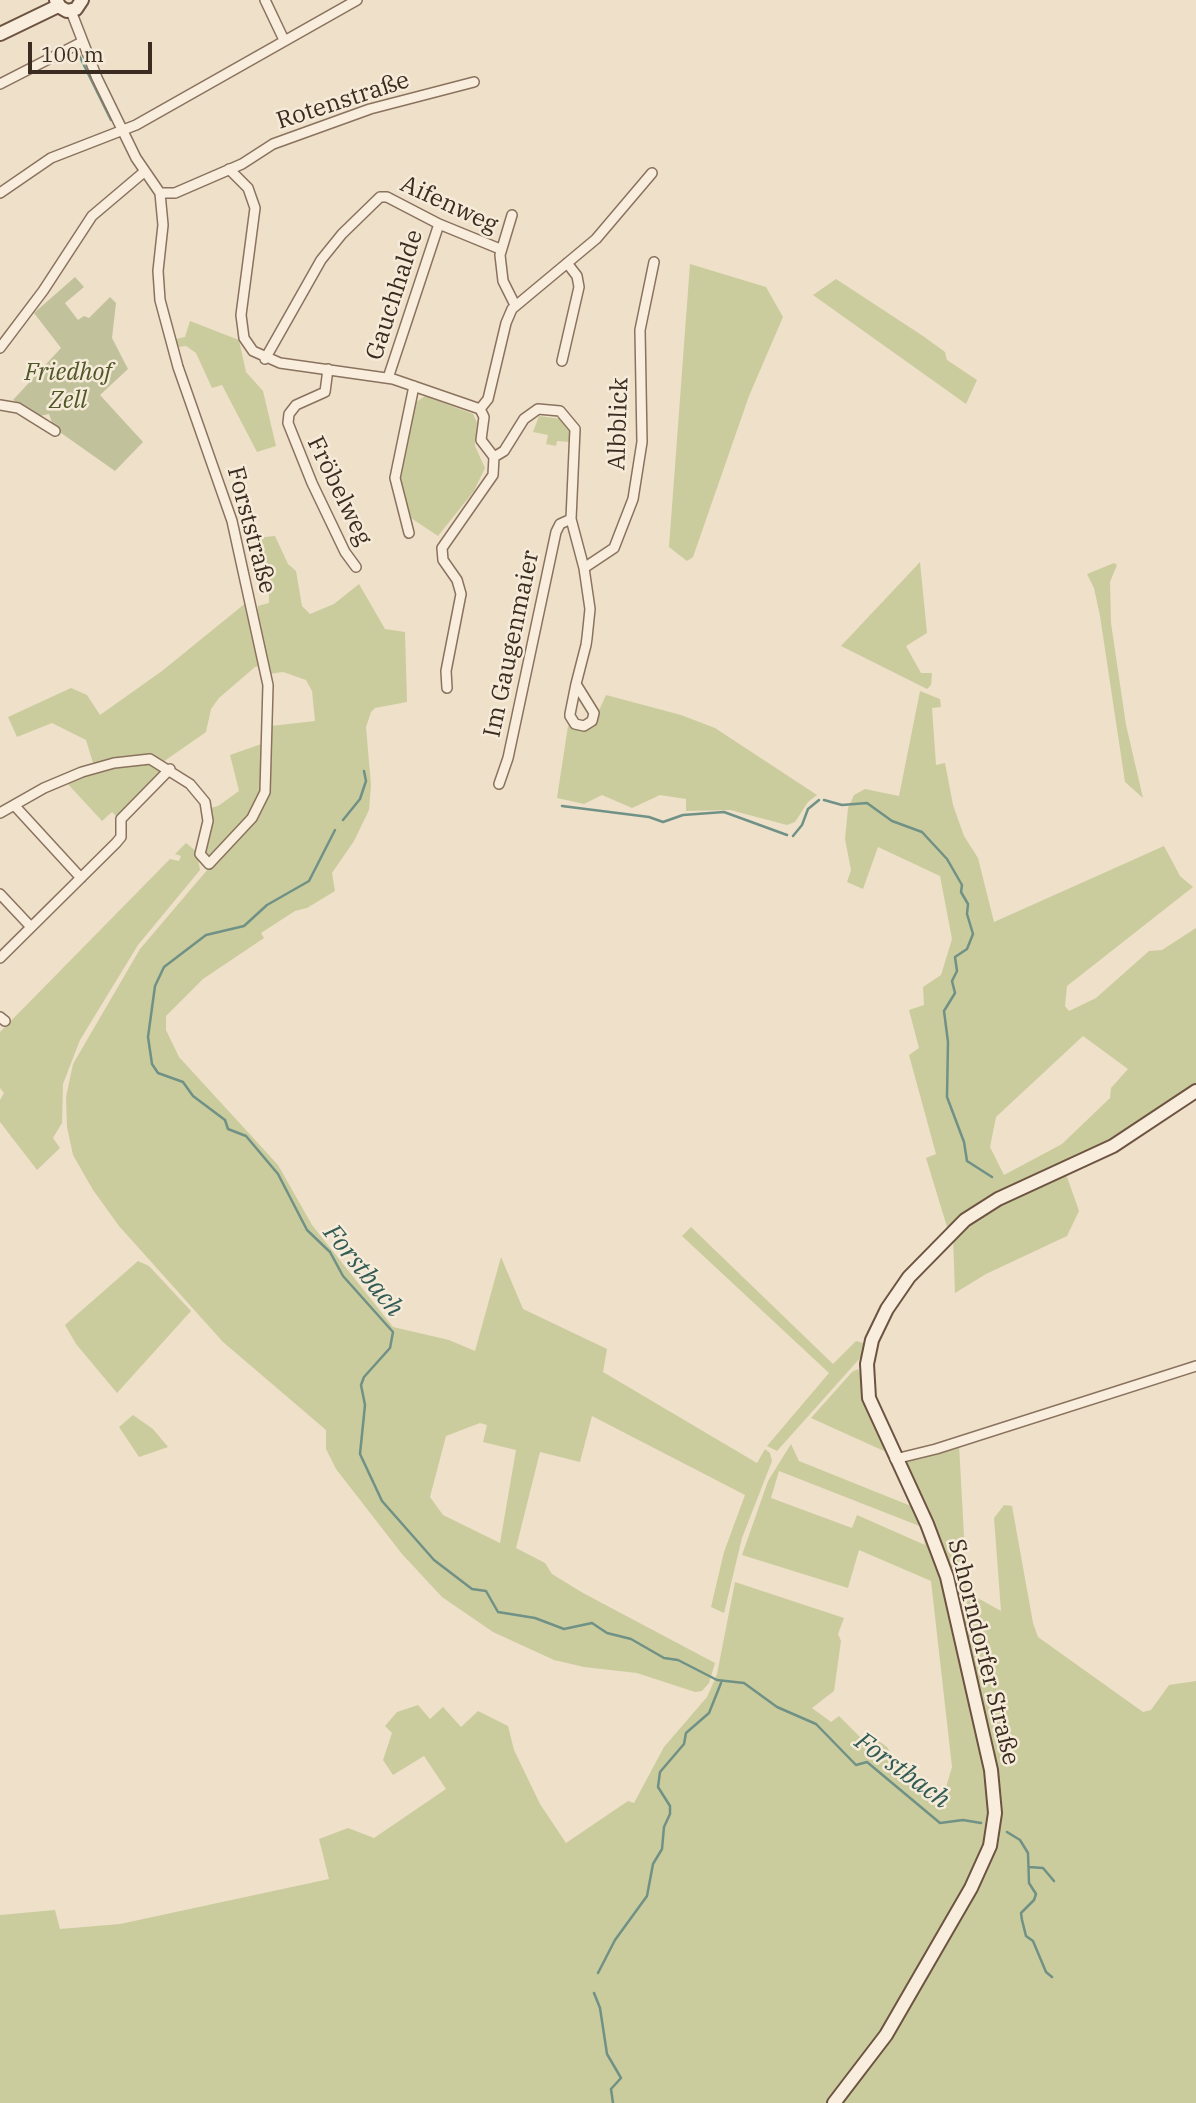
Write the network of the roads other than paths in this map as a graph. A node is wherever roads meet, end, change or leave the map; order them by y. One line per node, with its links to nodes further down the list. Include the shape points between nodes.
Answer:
1 (82, 0): 5 (main road)
2 (265, 0): 7 (street)
3 (357, 0): 7 (street)
4 (57, 3): 5 (main road); 6 (main road)
5 (71, 11): 8 (street)
6 (0, 34)
7 (284, 40): 11 (street)
8 (82, 42): 10 (street); 11 (street)
9 (474, 82): 12 (street, Rotenstraße, via 370,109 272,144)
10 (0, 84)
11 (123, 130): 13 (street); 15 (street, via 51,158)
12 (229, 169): 16 (street, Rotenstraße, via 171,194); 24 (street, via 245,184 255,208 241,322 248,345)
13 (144, 172): 16 (street); 23 (street, via 92,216)
14 (652, 173): 21 (street, via 596,239)
15 (0, 193)
16 (160, 193): 39 (street, Forststraße, via 160,300 178,367 232,521 270,695 264,795 252,818 209,864 200,854 208,807 194,787)
17 (512, 215): 19 (street, Aifenweg)
18 (439, 224): 19 (street, Aifenweg); 24 (street, Aifenweg, via 383,196 325,255); 27 (street, Gauchhalde)
19 (500, 249): 22 (street, Aifenweg, via 503,281)
20 (654, 262): 36 (street, Albblick, via 640,330 642,442 635,491 616,545)
21 (566, 263): 22 (street); 25 (street, via 577,276 579,288)
22 (515, 305): 30 (street, via 506,323 488,399)
23 (0, 348)
24 (265, 359): 26 (street)
25 (562, 361)
26 (328, 369): 27 (street); 35 (street, Fröbelweg, via 325,392 294,407 288,426)
27 (388, 378): 28 (street)
28 (414, 386): 30 (street); 34 (street, via 394,478)
29 (0, 405): 31 (street, via 16,407)
30 (480, 409): 32 (street, via 484,417 482,443)
31 (55, 431)
32 (494, 457): 33 (street, via 502,453 519,424 533,411 549,408 565,415 577,436); 38 (street, via 493,475 446,538 442,555 461,594)
33 (571, 519): 36 (street); 40 (street, Im Gaugenmaier, via 559,526 555,537)
34 (409, 533)
35 (356, 567)
36 (584, 568): 37 (street, via 589,624)
37 (576, 684)
38 (447, 688)
39 (170, 769): 41 (street, via 148,759 114,762 70,776); 43 (street, via 121,818 120,839)
40 (499, 784)
41 (14, 805): 42 (street); 43 (street)
42 (0, 813)
43 (81, 878): 45 (street)
44 (0, 894): 45 (street)
45 (31, 928): 46 (street)
46 (0, 958)
47 (1196, 1091): 49 (main road, Schorndorfer Straße, via 1112,1146 981,1209 918,1267 881,1320 867,1364 871,1404)
48 (1196, 1366): 49 (street)
49 (895, 1459): 50 (main road, Schorndorfer Straße, via 928,1524 947,1577 991,1770 995,1807 992,1838 978,1874 903,2007)
50 (834, 2103)

